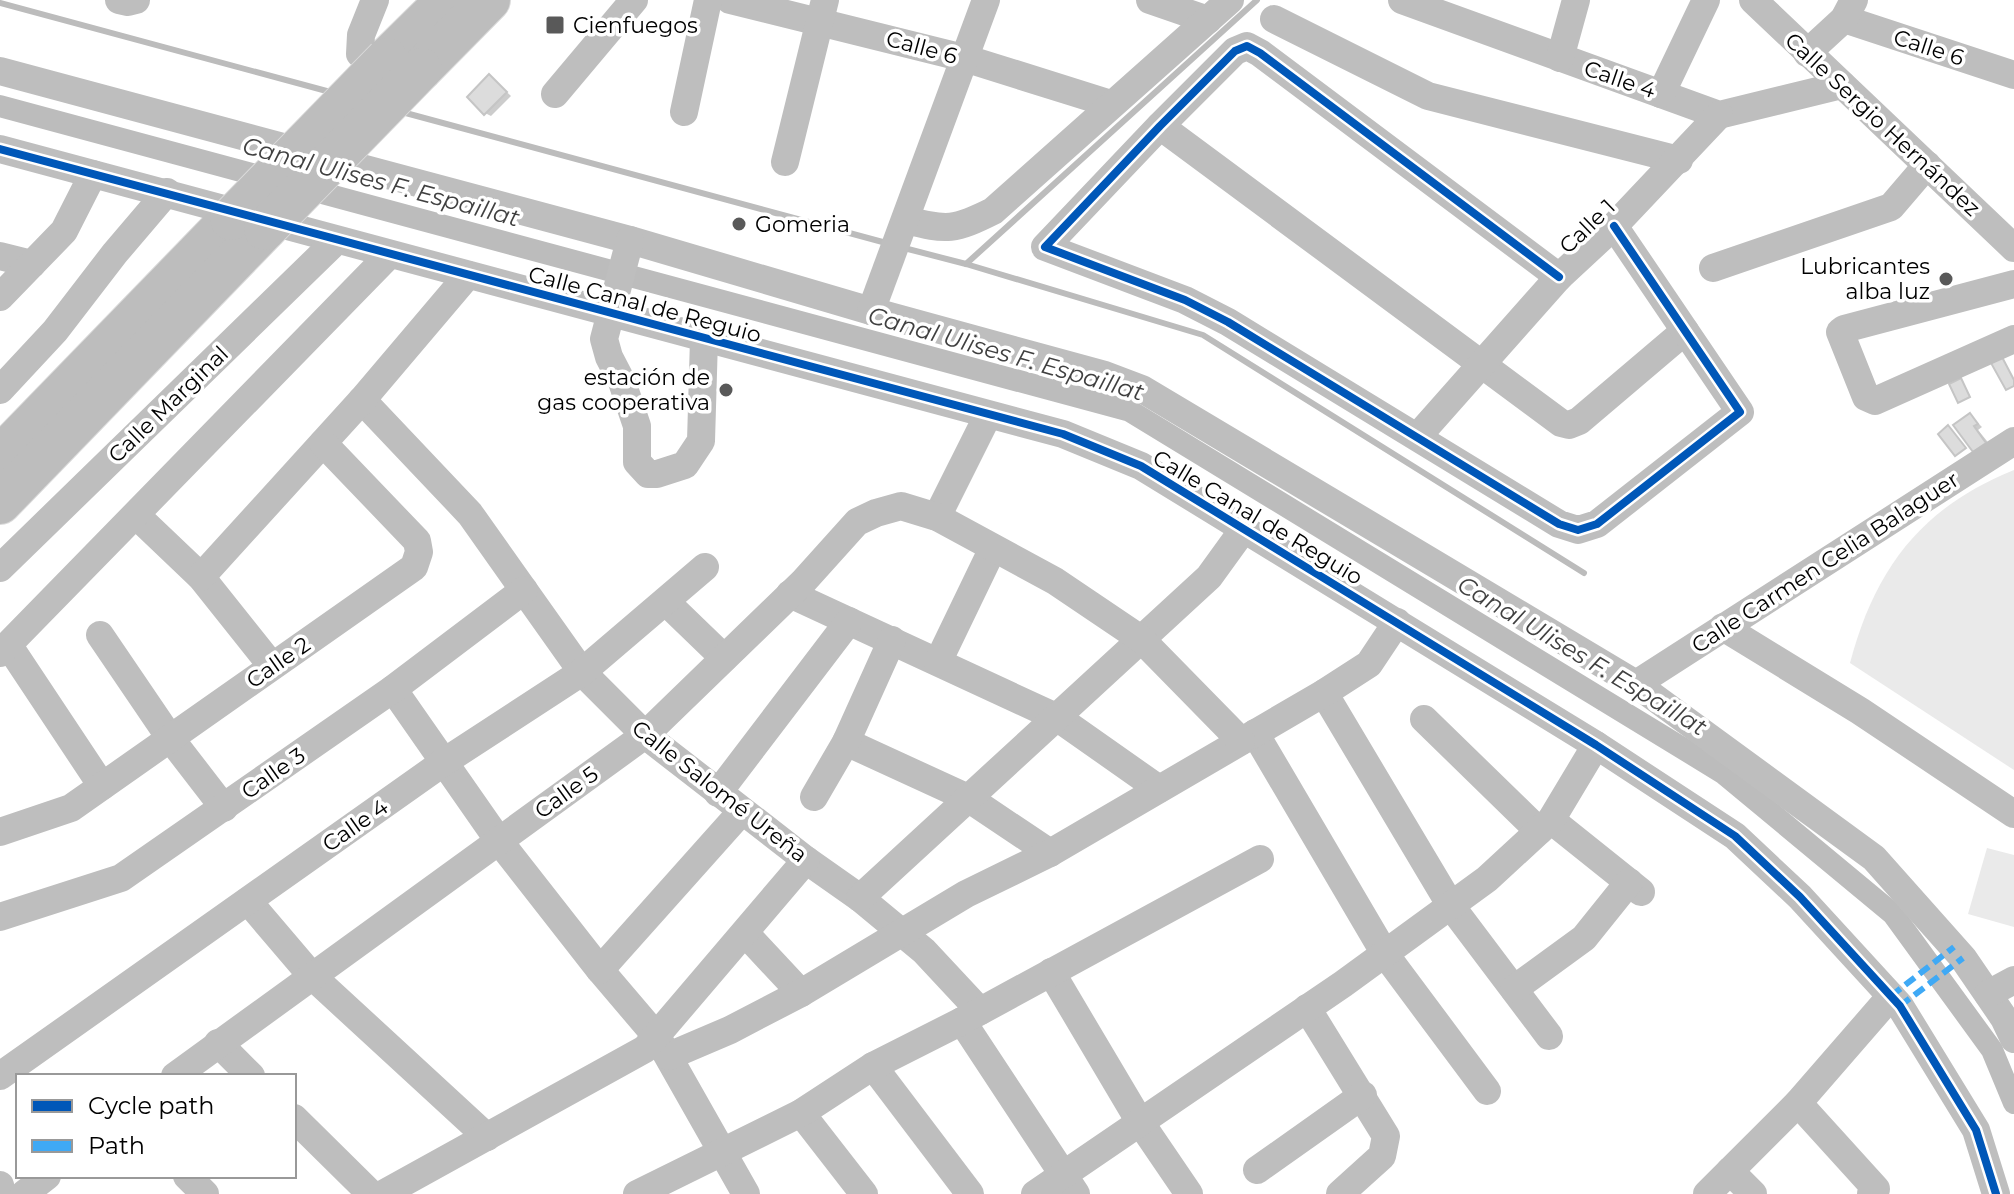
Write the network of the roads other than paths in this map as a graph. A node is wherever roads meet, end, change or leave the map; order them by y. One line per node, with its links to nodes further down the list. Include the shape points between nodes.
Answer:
1 (119, 0): 2 (street)
2 (136, 0)
3 (375, 0): 23 (street, via 361,35)
4 (447, 0): 23 (highway)
5 (489, 0): 23 (highway)
6 (634, 0): 27 (street)
7 (708, 0): 30 (street)
8 (730, 0): 16 (street, Calle 6)
9 (986, 0): 21 (street)
10 (1150, 0): 19 (street)
11 (1230, 0): 19 (street)
12 (1402, 0): 22 (street, Calle 4)
13 (1576, 0): 22 (street)
14 (1706, 0): 28 (street)
15 (1753, 0): 20 (street, Calle Sergio Hernández)
16 (822, 10): 21 (street, Calle 6); 35 (street)
17 (1849, 10): 20 (street); 25 (street, Calle 6)
18 (1274, 19): 34 (street, via 1428,96)
19 (1208, 20): 29 (street)
20 (1807, 53): 26 (street, Calle Sergio Hernández)
21 (964, 58): 29 (street, Calle 6); 41 (street)
22 (1560, 58): 28 (street, Calle 4)
23 (389, 61): 39 (highway, bridge)
24 (0, 71): 44 (street)
25 (2014, 75)
26 (1842, 85): 31 (street); 36 (street, Calle Sergio Hernández)
27 (555, 94)
28 (1661, 94): 31 (street, Calle 4)
29 (1111, 104): 41 (street, via 993,211 963,226 934,227)
30 (684, 112)
31 (1719, 115): 34 (street, Calle 1)
32 (1160, 126): 50 (street, via 1239,48 1249,47); 58 (street); 62 (street, via 1046,248 1198,307)
33 (0, 149): 37 (street, Calle Canal de Reguio)
34 (1679, 160): 40 (street, Calle 1)
35 (785, 162)
36 (1927, 165): 43 (street, Calle Sergio Hernández); 48 (street, via 1891,207)
37 (93, 174): 38 (street, Calle Canal de Reguio); 47 (street, via 64,231)
38 (167, 192): 42 (street, Calle Canal de Reguio); 59 (street, via 55,331)
39 (248, 224): 65 (highway); 66 (highway)
40 (1614, 226): 50 (street, Calle 1); 55 (street)
41 (898, 238): 54 (street)
42 (336, 241): 45 (street, Calle Canal de Reguio); 72 (street, Calle Marginal)
43 (2014, 248)
44 (628, 249): 53 (street); 54 (street)
45 (389, 255): 49 (street, Calle Canal de Reguio); 67 (street)
46 (0, 256): 47 (street)
47 (32, 264): 52 (street)
48 (1713, 268)
49 (468, 275): 53 (street, Calle Canal de Reguio); 60 (street)
50 (1559, 277): 58 (street, Calle 1)
51 (2014, 284): 57 (street, via 1840,332 1866,397 1875,401)
52 (0, 297)
53 (613, 308): 56 (street, Calle Canal de Reguio); 56 (street, via 604,339 637,426 637,462 648,474 685,465 701,441)
54 (871, 311): 88 (street, via 1142,389)
55 (1685, 331): 58 (street, via 1569,425); 62 (street, via 1740,412 1587,529 1559,524)
56 (704, 339): 61 (street, Calle Canal de Reguio)
57 (2014, 339)
58 (1481, 363): 62 (street, Calle 1)
59 (0, 390)
60 (362, 400): 64 (street); 74 (street, Calle Salomé Ureña, via 470,514)
61 (988, 415): 68 (street); 69 (street, Calle Canal de Reguio, via 1063,434 1141,466)
62 (1418, 436)
63 (2014, 441): 79 (street, Calle Carmen Celia Balaguer)
64 (323, 443): 73 (street); 86 (street, Calle 2, via 417,541 419,552 414,567)
65 (0, 457)
66 (0, 503)
67 (136, 515): 73 (street); 83 (street)
68 (937, 517): 70 (street, Calle 5); 75 (street, Calle 5, via 901,506 857,522)
69 (1243, 530): 78 (street, Calle Canal de Reguio); 81 (street, via 1209,577)
70 (993, 548): 81 (street, Calle 5, via 1055,581); 85 (street)
71 (705, 567): 76 (street, Calle 4)
72 (0, 568)
73 (201, 577): 86 (street)
74 (524, 590): 87 (street, Calle Salomé Ureña); 89 (street, Calle 3)
75 (790, 594): 77 (street); 84 (street, Calle 5)
76 (666, 602): 84 (street); 87 (street, Calle 4)
77 (849, 621): 82 (street); 101 (street)
78 (1397, 622): 90 (street, via 1369,664); 97 (street, Calle Canal de Reguio)
79 (1723, 627): 88 (street, Calle Carmen Celia Balaguer); 106 (street)
80 (100, 635): 95 (street)
81 (1141, 639): 91 (street); 94 (street, Calle 5)
82 (892, 640): 85 (street); 96 (street)
83 (4, 650): 99 (street)
84 (724, 658): 93 (street, Calle 5)
85 (938, 662): 91 (street)
86 (272, 666): 95 (street, Calle 2)
87 (582, 672): 93 (street, Calle Salomé Ureña); 98 (street, Calle 4)
88 (1636, 684): 126 (street, via 1874,858 1954,947)
89 (393, 689): 98 (street); 104 (street, Calle 3)
90 (1324, 693): 94 (street); 115 (street)
91 (1058, 718): 100 (street); 103 (street)
92 (1424, 719): 107 (street)
93 (645, 735): 101 (street, Calle Salomé Ureña); 109 (street, Calle 5)
94 (1248, 737): 100 (street); 119 (street, Calle 5)
95 (170, 738): 99 (street, Calle 2); 104 (street)
96 (846, 742): 102 (street); 103 (street)
97 (1596, 745): 107 (street); 127 (street, Calle Canal de Reguio, via 1735,836)
98 (444, 762): 109 (street); 114 (street, Calle 4)
99 (102, 786): 108 (street, Calle 2, via 71,808)
100 (1159, 789): 110 (street)
101 (718, 793): 105 (street, Calle Salomé Ureña)
102 (814, 797)
103 (968, 798): 110 (street); 113 (street)
104 (224, 808): 116 (street, Calle 3, via 121,878)
105 (742, 811): 112 (street, Calle Salomé Ureña); 120 (street)
106 (2014, 814)
107 (1545, 825): 115 (street); 124 (street, via 1635,887 1584,938)
108 (0, 832)
109 (499, 841): 120 (street); 122 (street, Calle 5)
110 (1050, 853): 118 (street)
111 (1260, 859): 121 (street)
112 (806, 860): 113 (street, Calle Salomé Ureña); 117 (street)
113 (860, 898): 118 (street, Calle Salomé Ureña)
114 (248, 901): 122 (street); 137 (street, Calle 4)
115 (1451, 906): 119 (street); 124 (street)
116 (0, 917)
117 (745, 933): 125 (street); 133 (street)
118 (901, 933): 125 (street); 129 (street, Calle Salomé Ureña, via 934,961)
119 (1385, 954): 128 (street); 138 (street, Calle 5)
120 (600, 970): 133 (street)
121 (1051, 972): 129 (street); 143 (street)
122 (311, 975): 132 (street, Calle 5); 144 (street)
123 (2014, 980): 126 (street)
124 (1514, 989): 130 (street)
125 (801, 993): 133 (street, via 730,1030)
126 (1988, 994): 131 (street)
127 (1891, 996): 140 (street); 167 (street, Calle Canal de Reguio, via 1976,1130)
128 (1307, 1008): 139 (street); 143 (street)
129 (971, 1016): 134 (street); 151 (street, Calle Salomé Ureña)
130 (1549, 1036)
131 (2014, 1039)
132 (218, 1043): 135 (street, Calle 5); 136 (street)
133 (663, 1046): 144 (street, via 645,1049); 145 (street)
134 (873, 1066): 141 (street); 160 (street)
135 (178, 1074)
136 (249, 1074)
137 (0, 1076)
138 (1487, 1091)
139 (1363, 1095): 146 (street); 163 (street, via 1386,1136 1382,1156)
140 (1798, 1103): 147 (street); 166 (street, via 1876,1189)
141 (801, 1113): 145 (street); 159 (street)
142 (296, 1120): 155 (street)
143 (1140, 1122): 151 (street); 162 (street)
144 (487, 1137): 156 (street)
145 (723, 1151): 157 (street); 158 (street)
146 (1257, 1170)
147 (1730, 1171): 164 (street); 165 (street)
148 (44, 1178): 153 (street)
149 (189, 1178): 154 (street)
150 (0, 1185): 152 (street)
151 (1069, 1185): 161 (street)
152 (2, 1194)
153 (24, 1194)
154 (205, 1194)
155 (371, 1194)
156 (383, 1194)
157 (637, 1194)
158 (746, 1194)
159 (864, 1194)
160 (970, 1194)
161 (1035, 1194)
162 (1189, 1194)
163 (1340, 1194)
164 (1707, 1194)
165 (1753, 1194)
166 (1871, 1194)
167 (1996, 1194)

